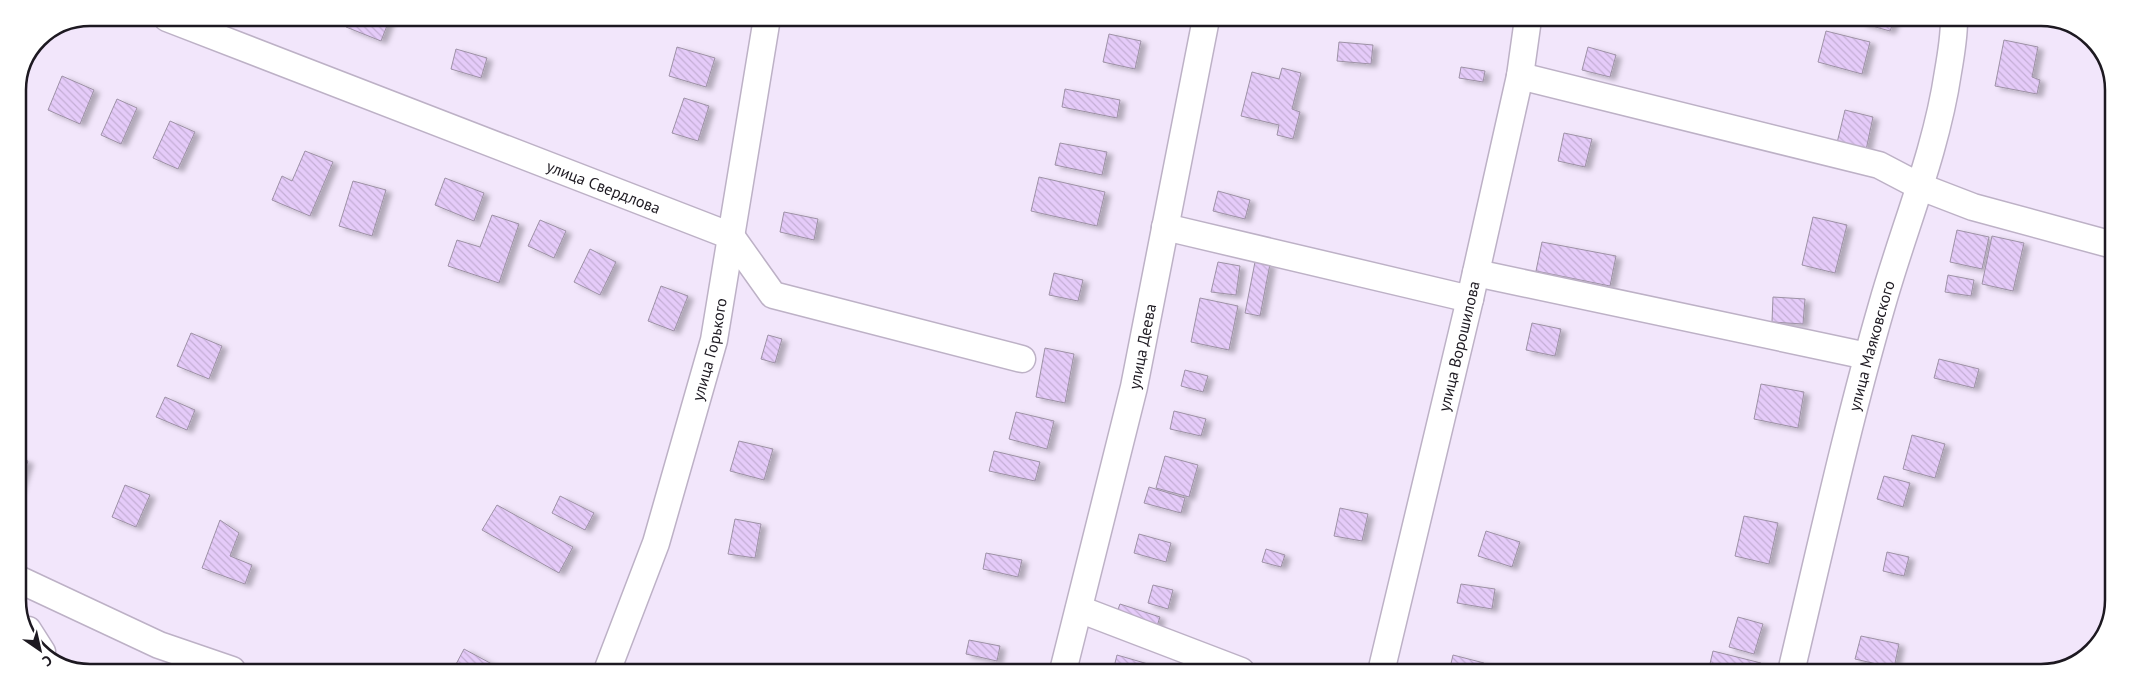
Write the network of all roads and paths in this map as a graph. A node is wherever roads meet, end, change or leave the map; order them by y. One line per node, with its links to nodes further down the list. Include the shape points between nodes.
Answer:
1 (188, 26): 9 (street, улица Свердлова)
2 (766, 26): 9 (street, улица Горького)
3 (1205, 26): 8 (street, улица Деева)
4 (1527, 26): 6 (street, улица Ворошилова)
5 (1954, 26): 7 (street, улица Маяковского, via 1943,104)
6 (1520, 76): 7 (street, via 1879,165); 11 (street, улица Ворошилова)
7 (1921, 187): 10 (street, via 1973,207); 13 (street, улица Маяковского, via 1896,255)
8 (1165, 227): 12 (street); 16 (street, улица Деева, via 1134,387)
9 (731, 236): 14 (street, via 773,295); 18 (street, улица Горького, via 714,340 656,542)
10 (2105, 242)
11 (1476, 273): 12 (street, улица Ворошилова); 13 (street)
12 (1470, 299): 21 (street, улица Ворошилова)
13 (1867, 356): 22 (street, улица Маяковского)
14 (1022, 359)
15 (26, 583): 17 (street, via 159,644)
16 (1079, 609): 19 (street, улица Деева); 20 (street)
17 (215, 664)
18 (610, 664)
19 (1065, 664)
20 (1220, 664)
21 (1383, 664)
22 (1793, 664)

